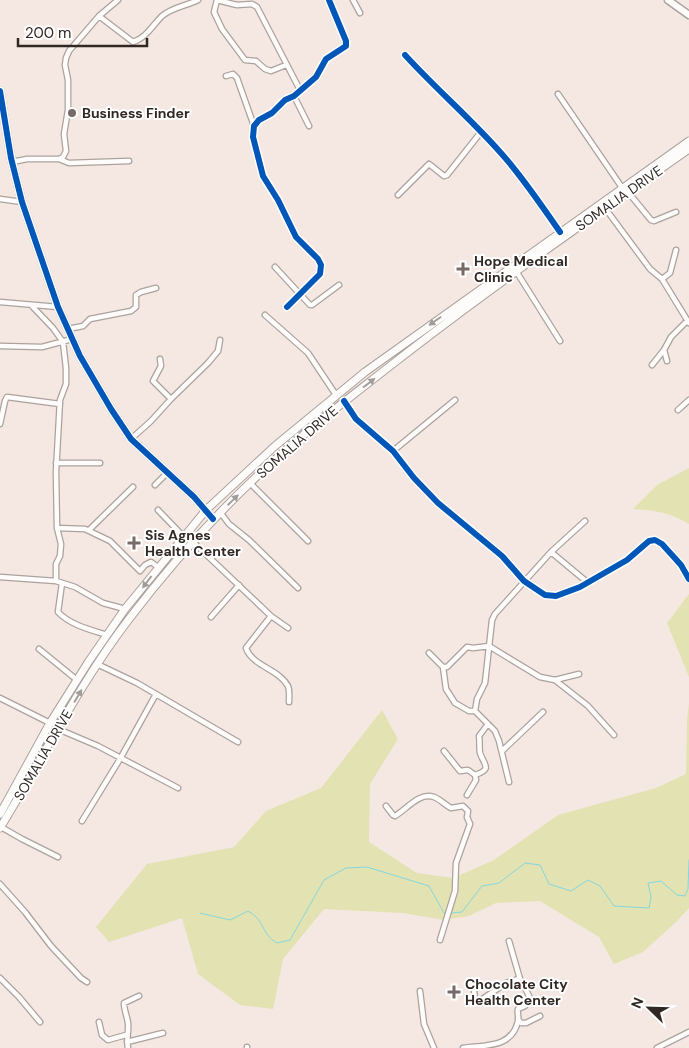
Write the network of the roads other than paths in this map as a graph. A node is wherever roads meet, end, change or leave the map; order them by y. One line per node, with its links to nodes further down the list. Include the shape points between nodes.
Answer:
1 (118, 0): 9 (street)
2 (198, 0): 9 (street, via 173,8 133,42)
3 (217, 0): 11 (street, via 257,7); 11 (street, via 214,12 222,30 245,60 256,61 271,71)
4 (329, 0): 13 (street, via 346,46 326,59 316,77)
5 (353, 0): 7 (street)
6 (668, 0): 8 (street)
7 (360, 13)
8 (689, 15)
9 (99, 16): 23 (street, via 66,58 66,151)
10 (405, 55): 20 (street)
11 (286, 65): 13 (street)
12 (226, 76): 18 (street, via 233,74 237,78)
13 (300, 90): 16 (street)
14 (0, 91): 17 (street)
15 (558, 94): 26 (street)
16 (294, 96): 18 (street); 19 (street)
17 (3, 125): 25 (street)
18 (254, 126): 39 (street, via 253,137 263,176 296,237 321,265 320,274)
19 (309, 126)
20 (481, 132): 27 (street, via 447,175 430,164); 32 (street, via 520,176)
21 (689, 141): 26 (main road, SOMALIA DRIVE)
22 (689, 149): 26 (main road, SOMALIA DRIVE)
23 (59, 159): 24 (street, via 69,163); 25 (street, via 27,158)
24 (129, 161)
25 (12, 162): 29 (street)
26 (626, 190): 30 (main road, SOMALIA DRIVE); 31 (street, via 651,220); 32 (main road, SOMALIA DRIVE)
27 (398, 195)
28 (0, 200): 29 (street)
29 (22, 202): 42 (street)
30 (605, 208): 35 (main road, SOMALIA DRIVE); 36 (street, via 650,269)
31 (676, 212)
32 (560, 232): 56 (main road, SOMALIA DRIVE, one-way to 56)
33 (676, 250): 36 (street, via 670,273)
34 (275, 267): 39 (street)
35 (516, 271): 49 (street); 60 (main road, SOMALIA DRIVE, one-way to 35)
36 (662, 279): 45 (street)
37 (339, 285): 39 (street, via 312,305)
38 (156, 288): 46 (street, via 136,295 136,307 131,311 90,319 83,326)
39 (300, 294): 43 (street)
40 (0, 302): 41 (street)
41 (31, 305): 42 (street); 50 (street)
42 (58, 306): 46 (street)
43 (287, 306)
44 (265, 315): 56 (street, via 308,354)
45 (688, 322): 52 (street, via 671,337)
46 (68, 329): 47 (street)
47 (72, 340): 50 (street); 64 (street, via 106,402)
48 (220, 340): 57 (street, via 218,351)
49 (560, 341)
50 (63, 342): 51 (street, via 42,347); 61 (street, via 66,384)
51 (0, 346)
52 (664, 350): 54 (street); 55 (street)
53 (160, 360): 57 (street, via 161,366 153,381)
54 (667, 361)
55 (652, 365)
56 (336, 395): 73 (main road, SOMALIA DRIVE)
57 (171, 399): 64 (street)
58 (455, 400): 65 (street)
59 (689, 400): 62 (street)
60 (344, 401): 65 (street, via 356,419); 69 (main road, SOMALIA DRIVE)
61 (60, 404): 63 (street, via 7,397); 66 (street)
62 (678, 410)
63 (0, 424)
64 (131, 439): 68 (street)
65 (393, 451): 87 (street, via 438,503 502,556)
66 (56, 463): 67 (street); 77 (street)
67 (100, 463)
68 (168, 472): 70 (street); 73 (street)
69 (250, 484): 74 (main road, SOMALIA DRIVE, one-way to 69); 80 (street)
70 (155, 485)
71 (133, 487): 78 (street)
72 (158, 510): 79 (street)
73 (206, 510): 75 (street); 79 (main road, SOMALIA DRIVE)
74 (220, 512): 75 (main road, SOMALIA DRIVE); 91 (street)
75 (214, 519): 81 (main road, SOMALIA DRIVE)
76 (585, 521): 82 (street)
77 (57, 528): 78 (street); 86 (street, via 61,544)
78 (89, 530): 83 (street, via 110,541 138,570 151,562)
79 (183, 536): 83 (main road, SOMALIA DRIVE)
80 (308, 541)
81 (193, 542): 90 (street); 100 (main road, SOMALIA DRIVE, via 130,618)
82 (551, 552): 87 (street); 88 (street)
83 (158, 567): 92 (main road, SOMALIA DRIVE, one-way to 92)
84 (0, 577): 86 (street)
85 (689, 579): 88 (street, via 681,565 662,544 654,540)
86 (56, 581): 89 (street)
87 (524, 581): 88 (street, via 545,595 556,596); 97 (street, via 495,614)
88 (588, 582)
89 (62, 583): 92 (street, via 103,603); 96 (street, via 58,612 76,624)
90 (239, 585): 93 (street); 94 (street)
91 (298, 588)
92 (125, 609): 96 (main road, SOMALIA DRIVE)
93 (271, 616): 95 (street); 107 (street, via 246,648 253,658 286,684)
94 (211, 617)
95 (288, 628)
96 (107, 635): 103 (main road, SOMALIA DRIVE)
97 (489, 646): 101 (street, via 467,647 447,667); 104 (street, via 540,677); 108 (street, via 484,683 476,699)
98 (39, 649): 103 (street)
99 (429, 653): 101 (street)
100 (97, 664): 105 (street); 112 (main road, SOMALIA DRIVE, one-way to 100)
101 (443, 667): 108 (street, via 446,689 455,702)
102 (580, 674): 104 (street)
103 (77, 680): 110 (main road, SOMALIA DRIVE)
104 (555, 680): 113 (street, via 588,706)
105 (156, 694): 114 (street); 117 (street)
106 (0, 698): 110 (street)
107 (290, 702)
108 (475, 711): 111 (street)
109 (543, 712): 116 (street)
110 (50, 723): 123 (main road, SOMALIA DRIVE)
111 (488, 724): 116 (street); 118 (street, via 480,736 480,752 486,767)
112 (58, 729): 117 (street); 125 (main road, SOMALIA DRIVE)
113 (614, 735)
114 (238, 742)
115 (444, 751): 118 (street, via 460,770 468,770)
116 (502, 751): 119 (street)
117 (120, 759): 120 (street); 124 (street)
118 (475, 775): 121 (street, via 476,780)
119 (509, 782)
120 (178, 788)
121 (467, 796)
122 (386, 806): 128 (street, via 395,816 426,795 436,797 451,808 463,806 467,809 470,824 456,863 456,891)
123 (0, 814)
124 (82, 821)
125 (0, 828): 126 (street)
126 (58, 857)
127 (0, 884): 132 (street, via 51,946)
128 (440, 940)
129 (509, 941): 131 (street)
130 (0, 978): 138 (street)
131 (520, 979): 133 (street, via 506,983 478,1002); 137 (street, via 530,998 525,1006 518,1009)
132 (87, 982)
133 (474, 990)
134 (420, 991): 146 (street, via 424,1024)
135 (139, 996): 142 (street, via 124,1003 128,1021)
136 (540, 1016): 137 (street, via 526,1023)
137 (518, 1019): 144 (street, via 512,1037)
138 (40, 1022)
139 (99, 1022): 142 (street, via 102,1035 108,1040)
140 (689, 1032): 148 (street)
141 (163, 1033): 143 (street)
142 (126, 1034): 143 (street)
143 (127, 1042): 145 (street)
144 (502, 1046): 147 (street)
145 (128, 1048)
146 (434, 1048)
147 (463, 1048)
148 (657, 1048)

